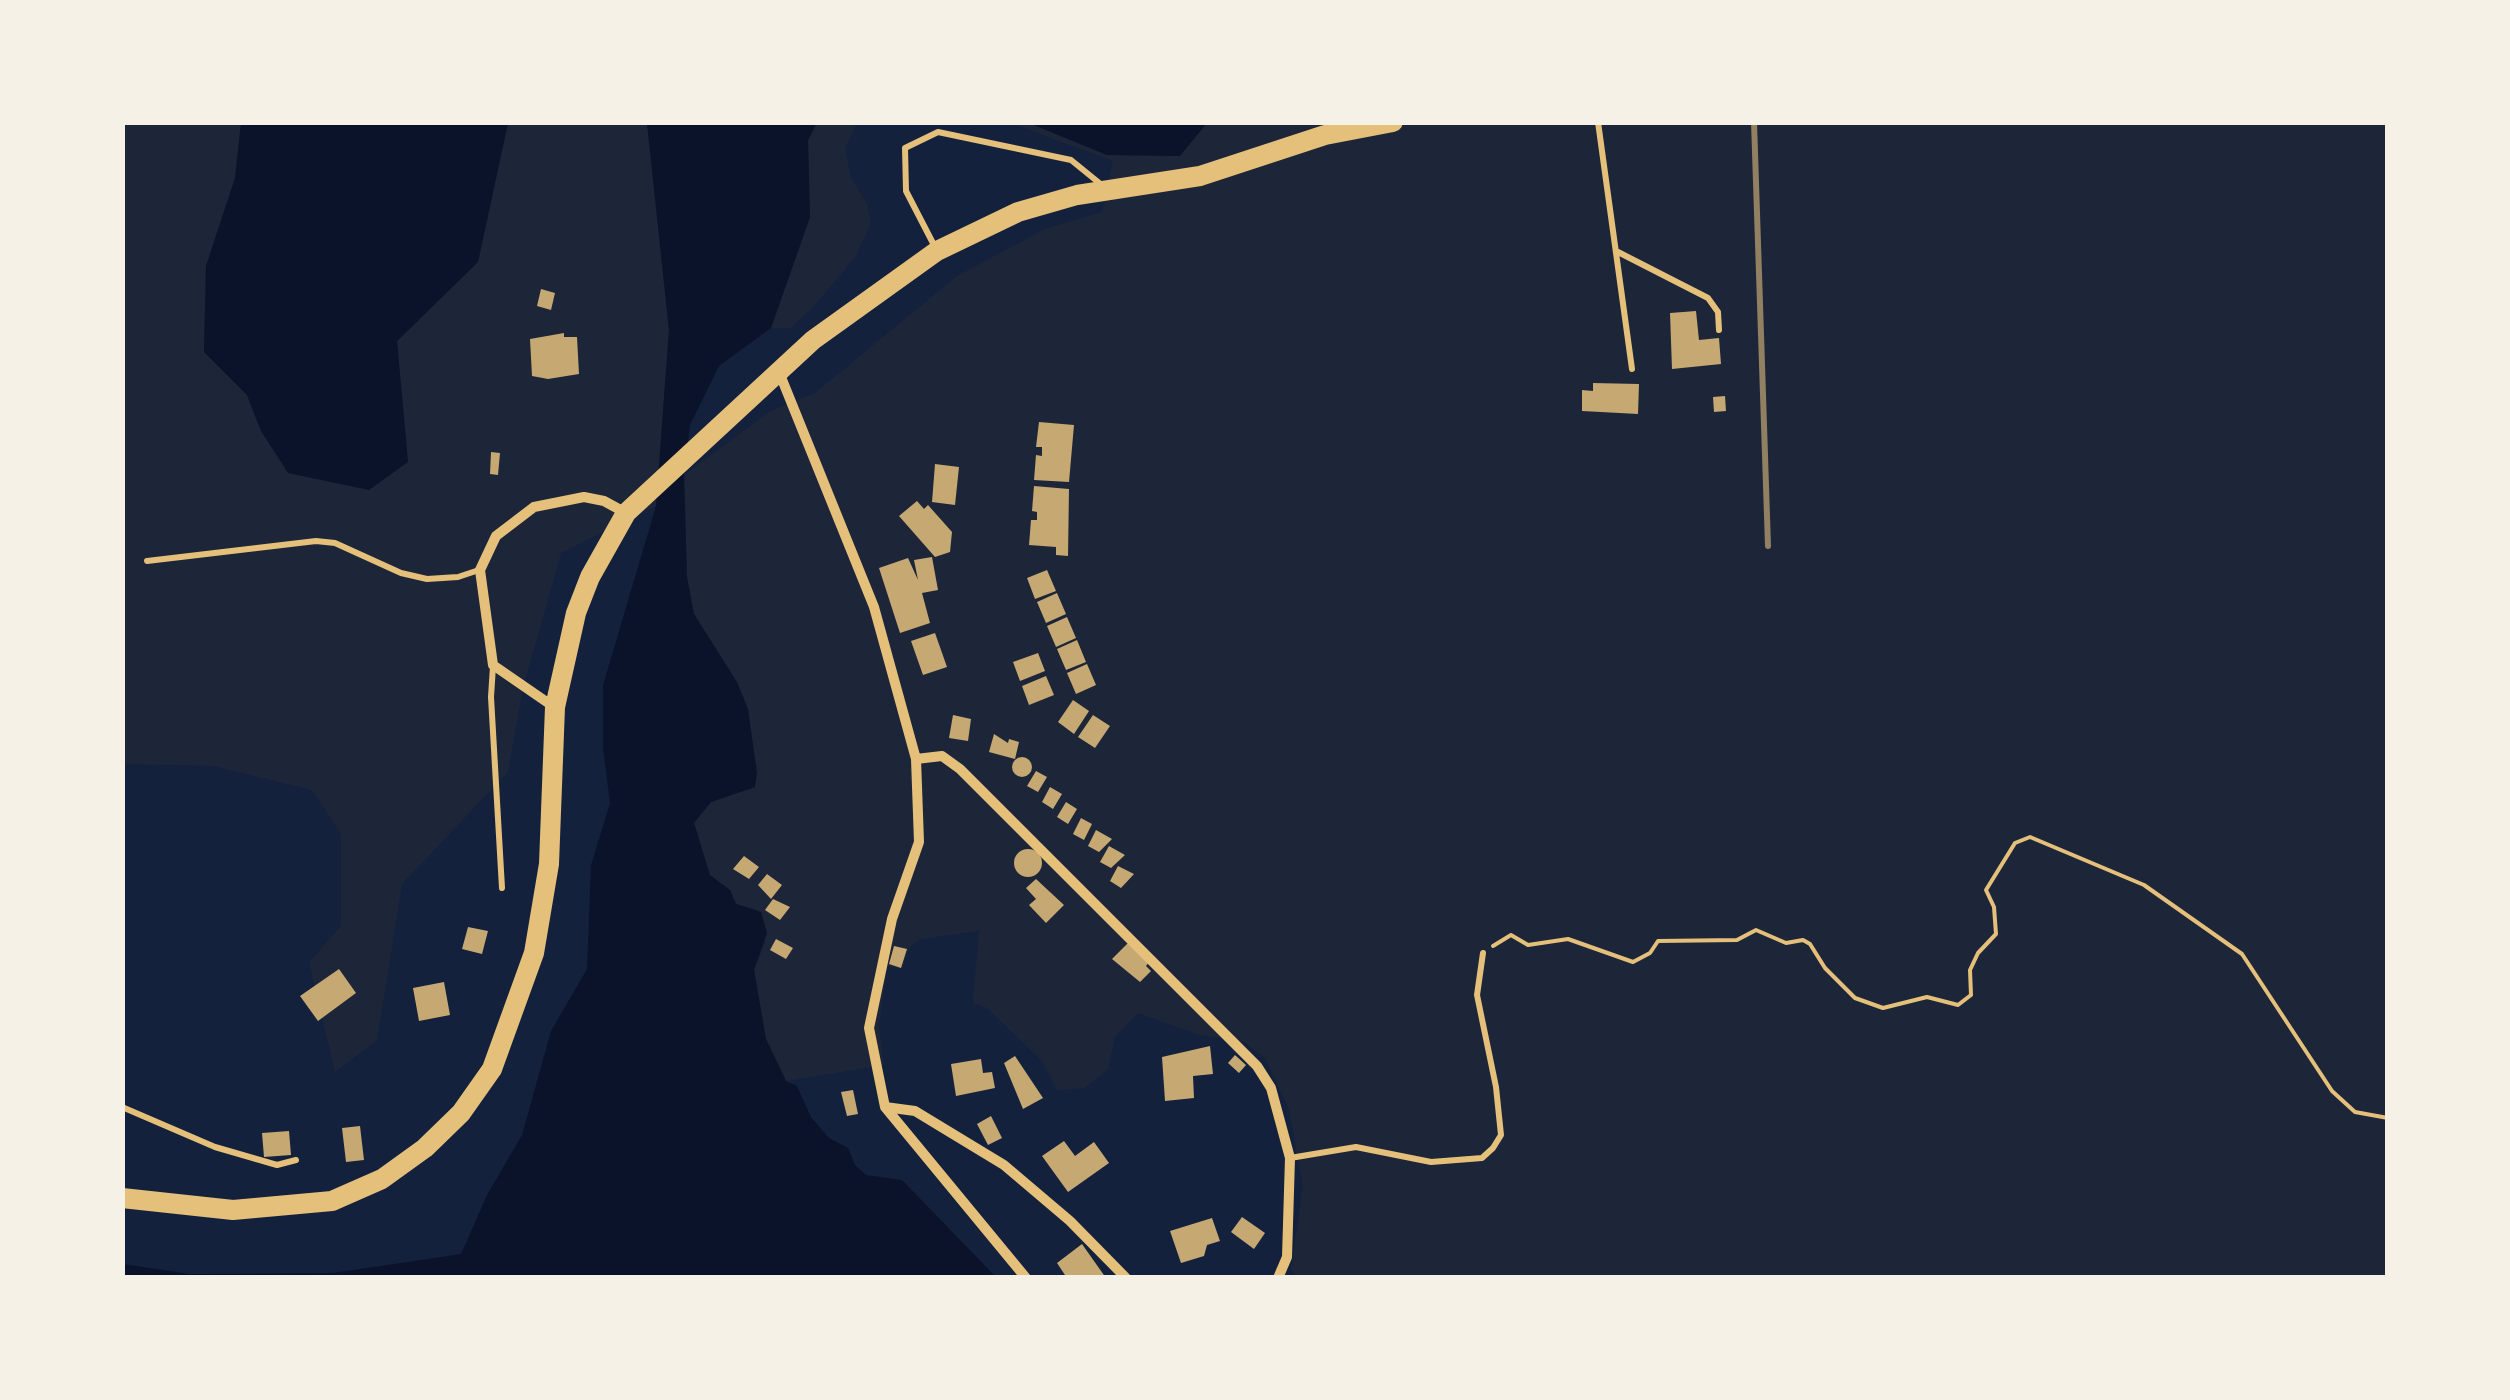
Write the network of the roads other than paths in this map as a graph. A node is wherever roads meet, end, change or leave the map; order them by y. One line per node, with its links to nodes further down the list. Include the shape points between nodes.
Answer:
1 (1393, 122): 3 (main road, via 1326,135 1200,176)
2 (1598, 122): 5 (lane)
3 (1108, 190): 4 (main road, via 1018,212); 4 (lane, via 1071,160 938,132 905,148 906,190)
4 (936, 251): 8 (main road)
5 (1617, 252): 6 (lane, via 1708,298 1718,312); 7 (lane)
6 (1718, 330)
7 (1632, 369)
8 (778, 371): 9 (main road); 14 (street, via 874,608)
9 (626, 514): 11 (street, via 584,497 534,507 496,536); 13 (main road, via 576,613)
10 (147, 560): 11 (lane, via 316,541 335,542 426,579)
11 (480, 570): 12 (street)
12 (494, 664): 13 (street); 15 (lane)
13 (555, 707): 21 (main road, via 549,864 534,953 492,1068 460,1113 382,1179 332,1201 233,1210)
14 (916, 759): 17 (street, via 918,842 892,919 870,1028); 19 (street, via 942,756 960,769 1258,1066 1271,1088)
15 (502, 888)
16 (1483, 953): 19 (lane, via 1477,994 1496,1087 1500,1135 1494,1148 1482,1158 1431,1162 1356,1147)
17 (884, 1107): 22 (street); 23 (street, via 915,1111 1004,1164)
18 (122, 1108): 20 (lane, via 214,1147 276,1165)
19 (1290, 1158): 24 (street, via 1286,1257)
20 (296, 1160)
21 (122, 1198)
22 (1026, 1278)
23 (1126, 1278)
24 (1278, 1278)

